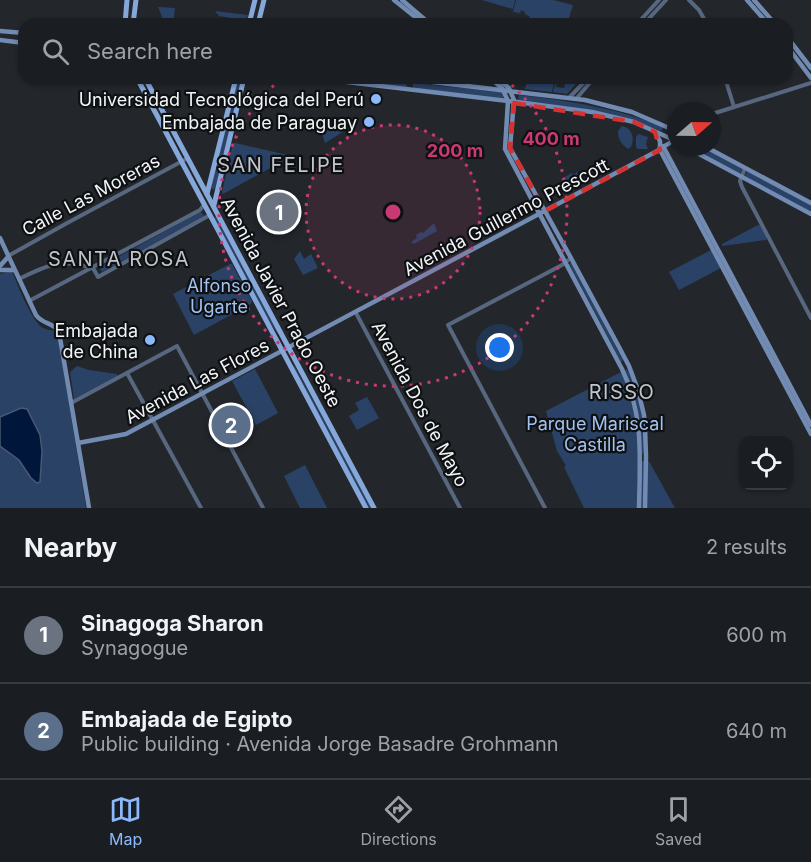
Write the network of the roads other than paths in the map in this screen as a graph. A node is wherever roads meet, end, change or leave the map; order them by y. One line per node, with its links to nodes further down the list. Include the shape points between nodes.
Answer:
1 (128, 0): 13 (main road)
2 (136, 0): 14 (main road)
3 (255, 0): 15 (main road)
4 (264, 0): 16 (main road)
5 (394, 0): 17 (main road)
6 (402, 0): 18 (main road)
7 (659, 0): 12 (street)
8 (666, 0): 12 (street)
9 (689, 0): 21 (street)
10 (747, 0): 22 (main road)
11 (754, 0): 23 (main road)
12 (654, 9): 19 (street); 20 (street)
13 (126, 18)
14 (134, 18)
15 (250, 18)
16 (260, 18)
17 (416, 18)
18 (423, 18)
19 (644, 18)
20 (648, 18)
21 (704, 18)
22 (763, 18)
23 (770, 18)
24 (0, 31): 25 (main road)
25 (18, 32)
26 (0, 40): 27 (main road)
27 (18, 42)
28 (793, 45): 30 (main road)
29 (793, 54): 31 (main road)
30 (811, 68)
31 (811, 78)
32 (811, 83): 53 (street)
33 (140, 84): 65 (main road, Avenida Javier Prado Oeste)
34 (148, 84): 64 (main road, Avenida Javier Prado Oeste)
35 (234, 84): 68 (main road)
36 (243, 84): 69 (main road)
37 (374, 84): 46 (main road)
38 (409, 84): 46 (main road)
39 (411, 84): 47 (main road)
40 (450, 84): 48 (main road)
41 (496, 84): 48 (main road)
42 (503, 84): 49 (main road)
43 (584, 84): 50 (street)
44 (585, 84): 51 (street)
45 (726, 84): 53 (street)
46 (405, 89): 47 (main road)
47 (413, 90): 52 (main road)
48 (503, 90): 49 (main road); 52 (main road)
49 (510, 91): 50 (main road); 52 (main road)
50 (569, 98): 51 (main road)
51 (576, 99): 55 (main road, via 632,112)
52 (511, 101): 56 (main road, via 592,112 634,122); 74 (main road, via 510,148); 75 (main road, via 504,148)
53 (734, 107): 54 (street)
54 (721, 111)
55 (667, 127)
56 (655, 132): 57 (main road); 58 (main road)
57 (667, 142)
58 (667, 142)
59 (667, 144): 74 (main road, Avenida Guillermo Prescott)
60 (721, 155): 66 (main road)
61 (674, 156): 101 (main road)
62 (675, 156): 100 (main road)
63 (702, 156): 67 (main road)
64 (188, 158): 65 (street, Calle Las Moreras); 70 (main road, Avenida Javier Prado Oeste)
65 (182, 162): 72 (main road, Avenida Javier Prado Oeste); 79 (street, Calle Las Moreras)
66 (746, 168): 67 (street); 71 (main road)
67 (741, 177): 77 (main road); 89 (street, via 740,183)
68 (209, 186): 69 (main road, via 213,191); 70 (main road)
69 (218, 188): 73 (main road)
70 (207, 194): 72 (main road); 73 (main road, Avenida Javier Prado Oeste)
71 (811, 203)
72 (205, 205): 76 (main road, Avenida Javier Prado Oeste); 84 (street)
73 (214, 206): 76 (main road); 90 (main road, Avenida Javier Prado Oeste)
74 (545, 212): 75 (main road, Avenida Guillermo Prescott); 80 (main road)
75 (540, 214): 82 (main road); 88 (main road, Avenida Guillermo Prescott)
76 (210, 215): 84 (street, via 98,277); 91 (main road, Avenida Javier Prado Oeste)
77 (811, 215)
78 (0, 238): 79 (main road)
79 (8, 256): 81 (main road); 83 (main road); 85 (main road)
80 (572, 258): 82 (street); 111 (main road, via 638,390 645,427)
81 (0, 261)
82 (565, 263): 109 (street, via 448,326); 110 (main road, via 634,397 640,434)
83 (0, 268): 85 (main road)
84 (93, 268): 86 (street, via 53,264); 87 (street)
85 (14, 270): 86 (main road)
86 (19, 279): 87 (main road)
87 (29, 301): 98 (main road, via 40,320 58,330)
88 (356, 313): 92 (main road, Avenida Las Flores); 108 (street, Avenida Dos de Mayo)
89 (811, 318)
90 (280, 332): 91 (main road); 92 (main road, Avenida Javier Prado Oeste)
91 (274, 336): 93 (main road, Avenida Javier Prado Oeste)
92 (289, 348): 93 (main road, Avenida Las Flores); 94 (main road, Avenida Javier Prado Oeste)
93 (283, 352): 95 (main road, Avenida Javier Prado Oeste); 97 (main road, Avenida Las Flores)
94 (298, 365): 95 (main road); 107 (main road, Avenida Javier Prado Oeste)
95 (291, 368): 106 (main road, Avenida Javier Prado Oeste)
96 (127, 373): 97 (street, via 177,346); 98 (street); 99 (street)
97 (202, 393): 99 (main road, Avenida Las Flores); 105 (street)
98 (71, 403): 102 (main road)
99 (154, 420): 102 (main road, Avenida Las Flores, via 124,435); 104 (street)
100 (811, 425)
101 (811, 434)
102 (78, 443): 103 (main road)
103 (88, 508)
104 (201, 508)
105 (264, 508)
106 (366, 508)
107 (374, 508)
108 (460, 508)
109 (545, 508)
110 (639, 508)
111 (645, 508)

